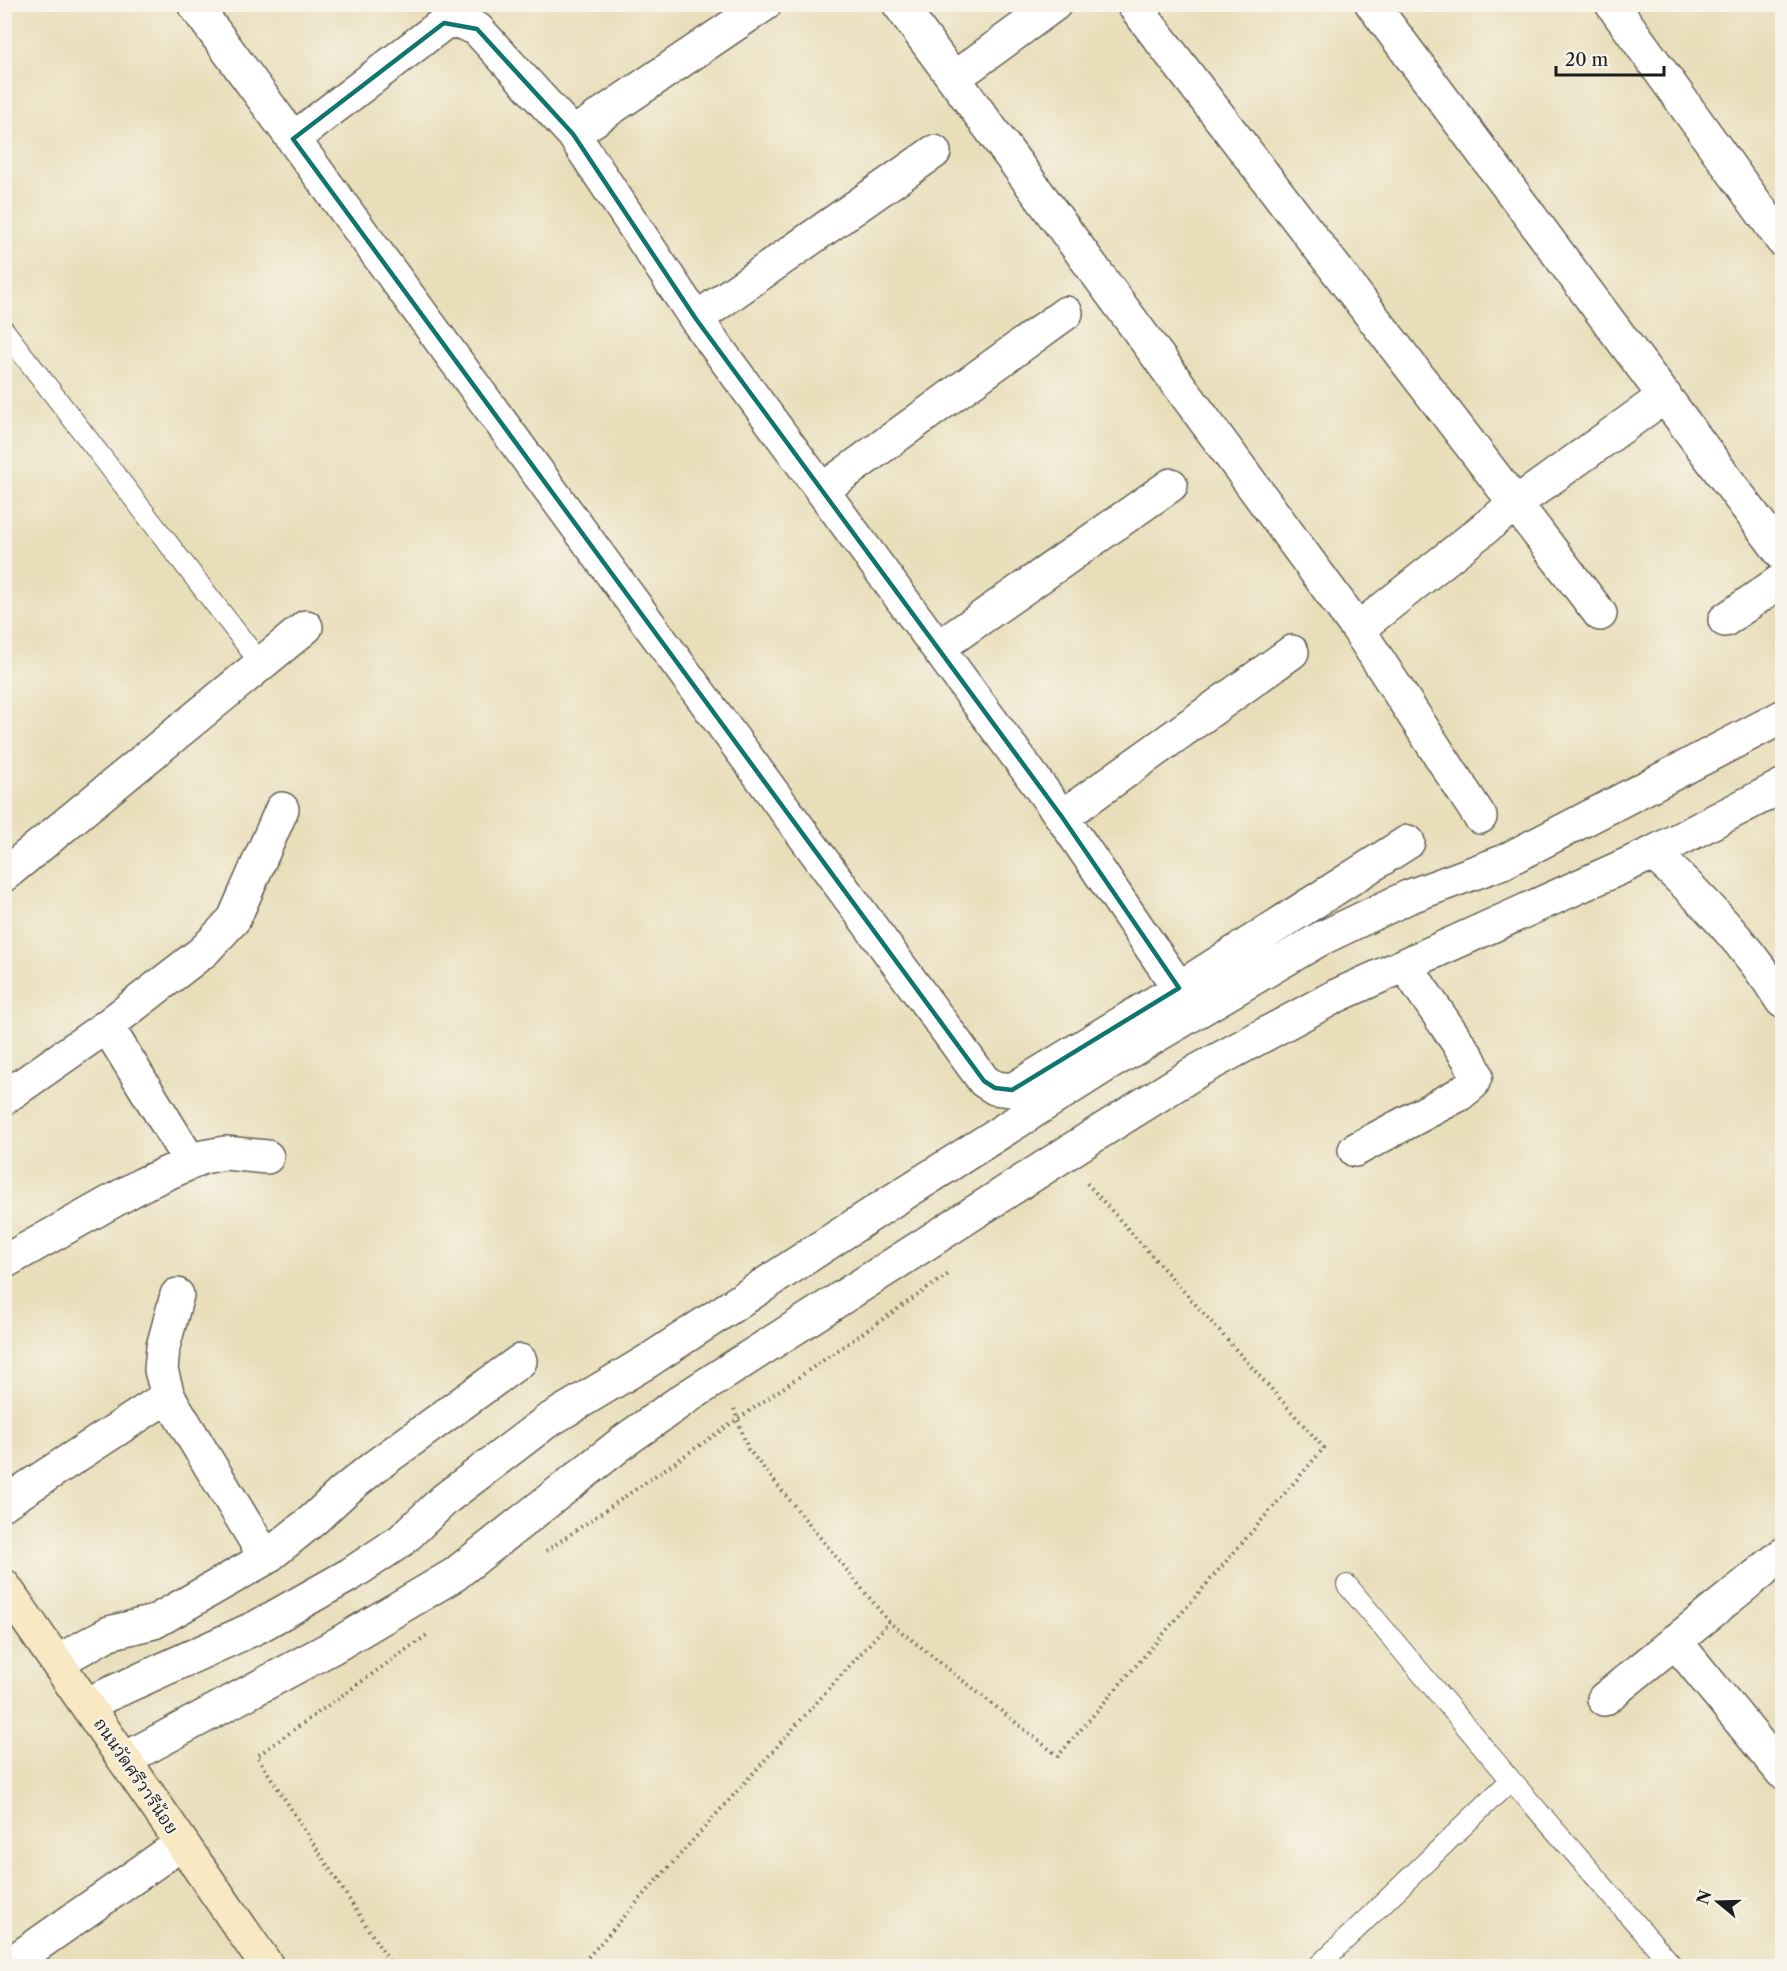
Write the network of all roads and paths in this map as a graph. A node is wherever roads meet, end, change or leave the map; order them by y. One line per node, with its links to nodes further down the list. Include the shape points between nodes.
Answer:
1 (194, 4): 10 (street)
2 (765, 4): 9 (street)
3 (899, 4): 8 (street)
4 (1054, 4): 8 (street)
5 (1133, 4): 19 (street)
6 (1372, 4): 16 (street)
7 (1612, 4): 12 (street)
8 (954, 78): 25 (street)
9 (573, 134): 10 (street, via 477,29 457,21 444,22); 14 (street)
10 (293, 139): 38 (street, via 984,1081 995,1088 1012,1090)
11 (934, 152): 14 (street)
12 (1782, 240)
13 (1066, 313): 18 (street)
14 (696, 319): 18 (street)
15 (4, 330): 28 (lane)
16 (1665, 396): 19 (street); 20 (street)
17 (1171, 485): 26 (street)
18 (822, 490): 26 (street)
19 (1515, 504): 22 (street); 25 (street)
20 (1782, 554)
21 (1782, 580): 23 (street)
22 (1600, 614)
23 (1725, 620)
24 (306, 627): 28 (street)
25 (1358, 629): 33 (street)
26 (938, 648): 32 (street)
27 (1292, 652): 32 (street)
28 (261, 664): 36 (street)
29 (1782, 717): 64 (street, via 1503,862 1408,897 1320,939 1103,1067 648,1361 546,1422 445,1499 402,1540 351,1574 257,1627)
30 (1782, 786): 35 (street)
31 (282, 809): 40 (street, via 234,919 204,951)
32 (1062, 817): 38 (street)
33 (1480, 817)
34 (1408, 842): 38 (street)
35 (1653, 853): 37 (street); 39 (street, via 1715,912)
36 (4, 875)
37 (1405, 965): 42 (street, via 1476,1074 1472,1084 1460,1094); 50 (street, via 1336,996 1199,1070)
38 (1179, 988)
39 (1782, 1001)
40 (107, 1026): 41 (street); 44 (street)
41 (4, 1098)
42 (1355, 1150)
43 (267, 1157): 44 (street, via 225,1153)
44 (191, 1163): 46 (street, via 143,1184)
45 (1084, 1181): 59 (path, via 1323,1448 1058,1756)
46 (4, 1262)
47 (959, 1267): 52 (path)
48 (177, 1295): 51 (street, via 163,1347 161,1370)
49 (520, 1361): 56 (street, via 374,1467)
50 (723, 1374): 52 (path); 65 (street, via 627,1439 454,1575 331,1648)
51 (168, 1396): 53 (street); 56 (street)
52 (738, 1420): 55 (path); 59 (path, via 748,1449)
53 (4, 1503)
54 (1782, 1555): 61 (street)
55 (537, 1557)
56 (266, 1558): 62 (street, via 154,1622 109,1633)
57 (1347, 1585): 67 (lane)
58 (4, 1586): 62 (main road, ถนนวัดศรีวารีน้อย)
59 (889, 1622): 72 (path)
60 (431, 1632): 71 (path, via 257,1756)
61 (1676, 1641): 63 (street); 66 (street)
62 (57, 1662): 64 (main road, ถนนวัดศรีวารีน้อย)
63 (1604, 1700)
64 (87, 1704): 65 (main road, ถนนวัดศรีวารีน้อย)
65 (125, 1759): 68 (main road, ถนนวัดศรีวารีน้อย)
66 (1782, 1772)
67 (1511, 1780): 73 (lane); 74 (lane)
68 (181, 1844): 69 (street); 70 (main road, ถนนวัดศรีวารีน้อย)
69 (7, 1966)
70 (267, 1966)
71 (393, 1966)
72 (580, 1966)
73 (1318, 1966)
74 (1673, 1966)

